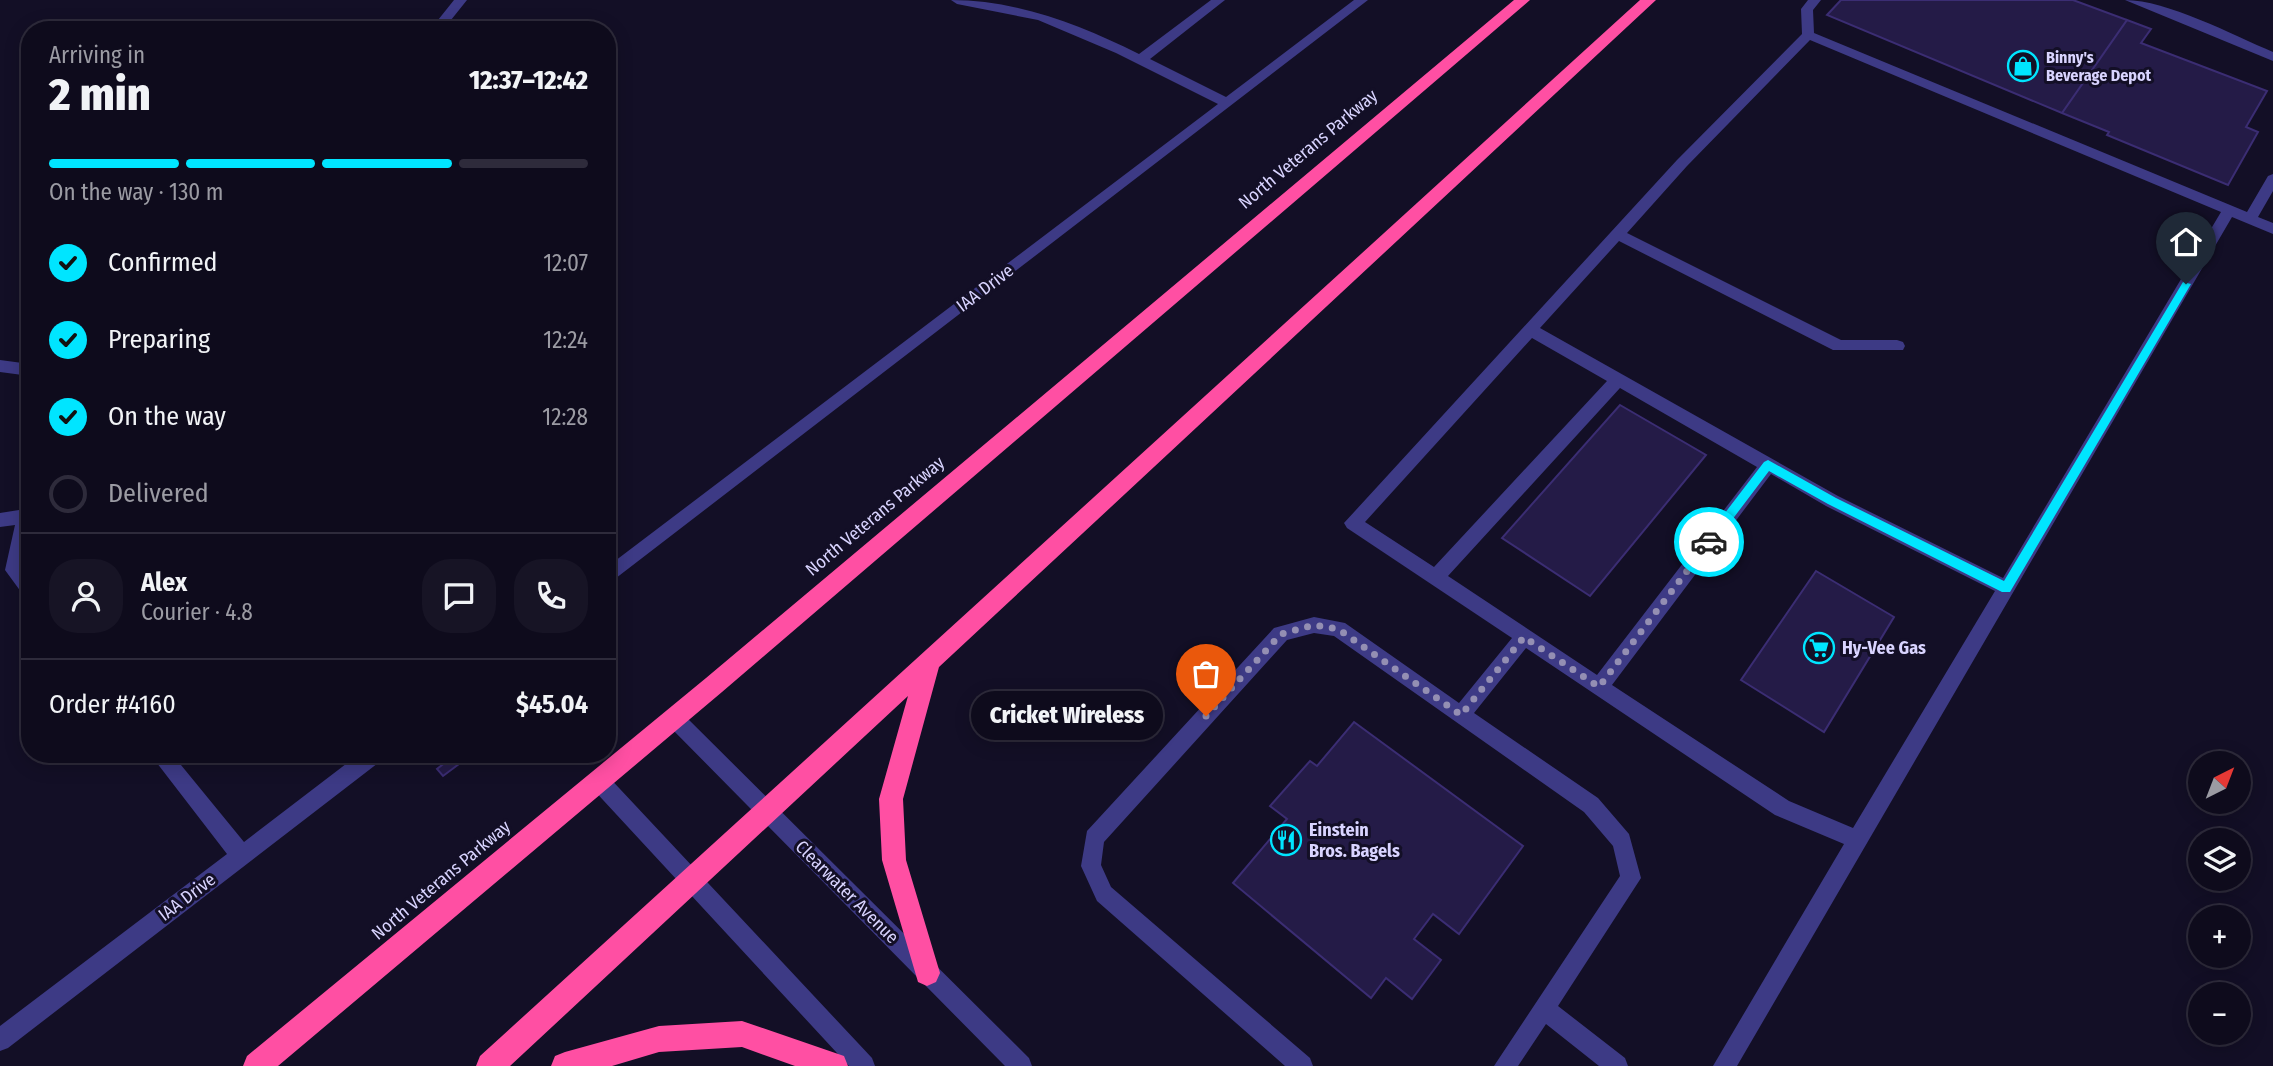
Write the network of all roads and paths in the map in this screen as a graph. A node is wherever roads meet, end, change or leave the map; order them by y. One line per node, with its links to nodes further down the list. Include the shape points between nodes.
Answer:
1 (461, 0): 9 (street)
2 (957, 0): 12 (street, via 1041,17)
3 (1219, 0): 12 (street)
4 (1362, 0): 13 (street, IAA Drive)
5 (1523, 0): 36 (highway, North Veterans Parkway)
6 (1649, 0): 33 (highway)
7 (1815, 0): 10 (street, via 1807,9)
8 (2130, 0): 11 (street)
9 (444, 21)
10 (1808, 35): 15 (street); 18 (street)
11 (2273, 57)
12 (1140, 60): 13 (street)
13 (1227, 103): 28 (street, IAA Drive)
14 (2273, 178): 16 (street)
15 (2229, 210): 16 (street); 31 (street)
16 (2250, 219): 17 (street)
17 (2273, 229)
18 (1617, 234): 19 (street); 20 (street, via 1839,346)
19 (1531, 330): 23 (street); 29 (street, via 1353,523)
20 (1897, 346)
21 (0, 366): 22 (street)
22 (21, 369)
23 (1618, 380): 24 (street); 29 (street)
24 (1768, 465): 31 (street); 34 (street)
25 (21, 517): 26 (street)
26 (0, 520)
27 (21, 536): 30 (street, via 14,570)
28 (616, 570)
29 (1435, 578): 32 (street)
30 (21, 579)
31 (2006, 588): 41 (street)
32 (1524, 637): 34 (street); 35 (street)
33 (929, 662): 40 (highway); 44 (highway, via 891,799 894,860)
34 (1599, 687): 41 (street, via 1782,808)
35 (1461, 715): 45 (street, via 1591,805 1622,841 1631,878); 53 (street, via 1338,629 1314,625 1281,634 1094,838 1091,866 1104,894)
36 (674, 718): 39 (highway, North Veterans Parkway); 40 (street, Clearwater Avenue)
37 (167, 763): 42 (street)
38 (363, 763): 42 (street, IAA Drive)
39 (598, 780): 43 (street); 47 (highway, North Veterans Parkway)
40 (767, 812): 43 (highway); 44 (street, Clearwater Avenue)
41 (1857, 840): 56 (street)
42 (242, 856): 46 (street, IAA Drive)
43 (691, 881): 48 (highway); 51 (street)
44 (927, 972): 52 (street, Clearwater Avenue)
45 (1544, 1009): 54 (street); 55 (street)
46 (0, 1040)
47 (257, 1066)
48 (490, 1066)
49 (565, 1066): 50 (highway, via 659,1040 742,1034)
50 (834, 1066)
51 (864, 1066)
52 (1021, 1066)
53 (1302, 1066)
54 (1505, 1066)
55 (1617, 1066)
56 (1724, 1066)

